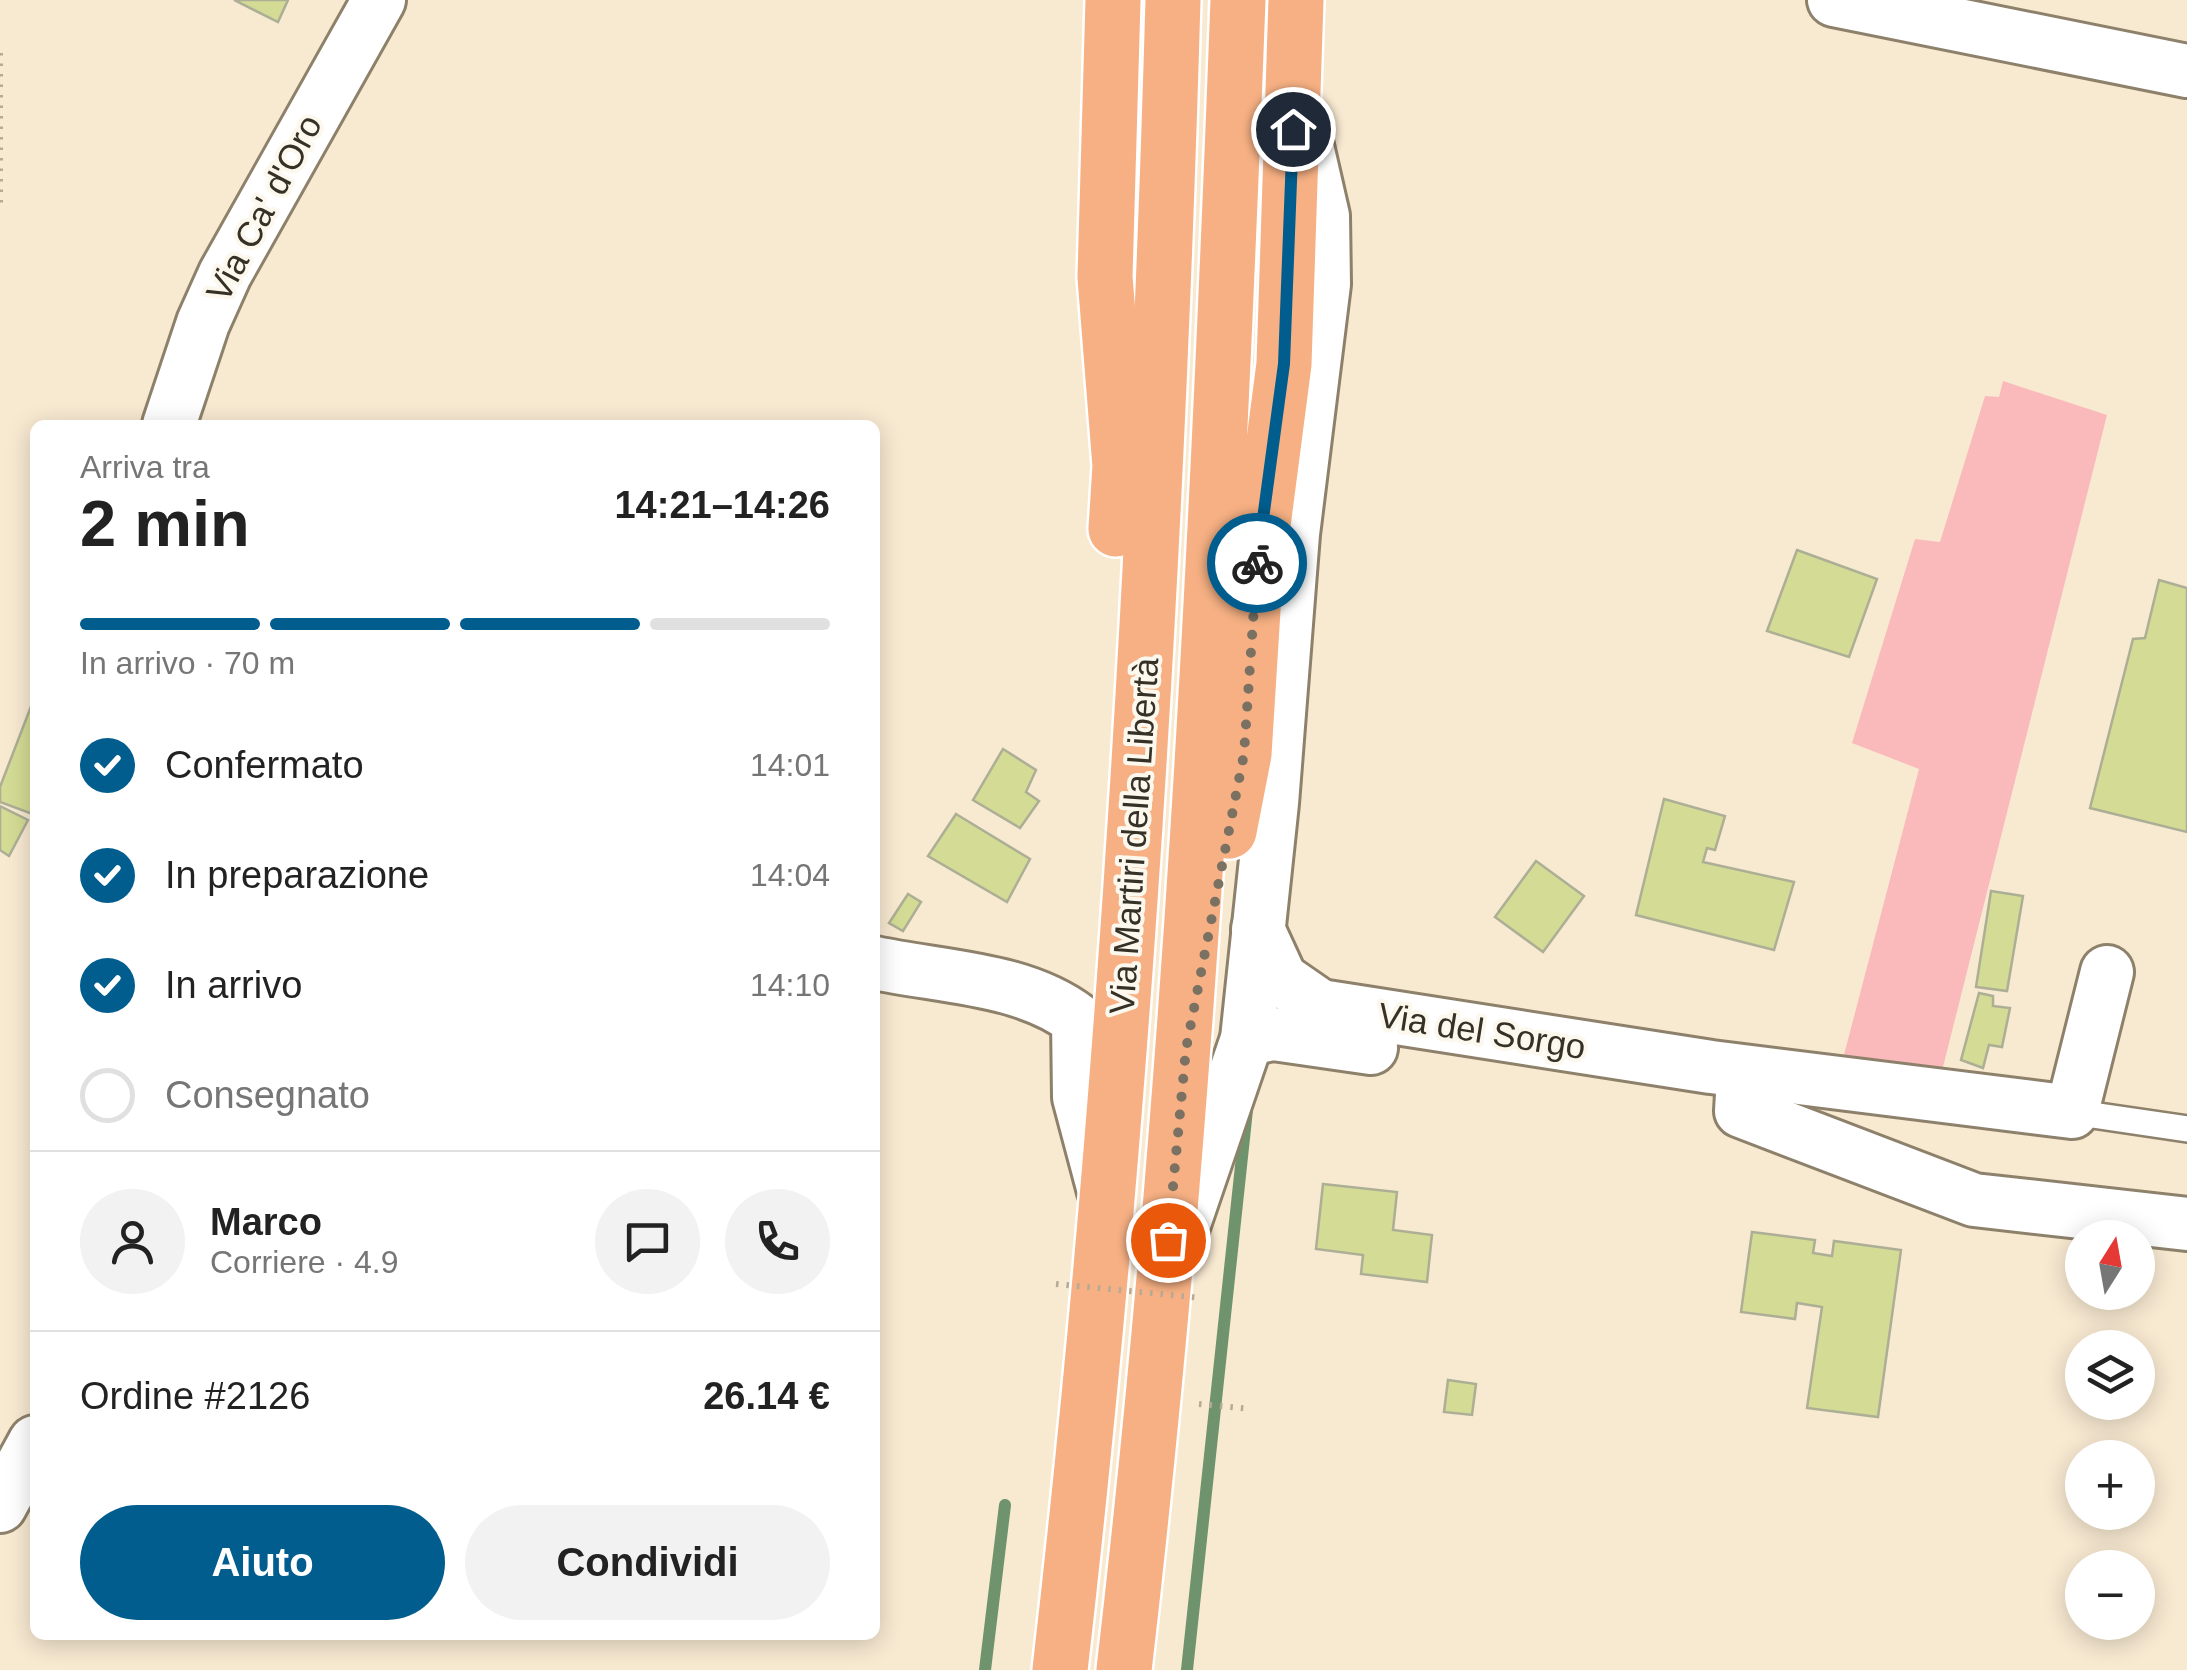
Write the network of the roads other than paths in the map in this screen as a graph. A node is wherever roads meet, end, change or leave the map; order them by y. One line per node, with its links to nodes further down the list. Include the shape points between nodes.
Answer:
1 (379, 0): 9 (street, Via Ca' d'Oro, via 225,274)
2 (1114, 0): 10 (main road, via 1105,277 1120,466 1114,575)
3 (1173, 0): 10 (main road, Via Martiri della Libertà, via 1154,540)
4 (1238, 0): 15 (main road, Via Martiri della Libertà, via 1210,672)
5 (1296, 0): 8 (main road)
6 (1834, 0): 7 (street)
7 (2187, 70)
8 (1294, 90): 11 (street, Via del Sorgo, via 1323,216 1324,284 1293,534); 15 (main road, via 1285,344 1256,576 1244,754)
9 (171, 420)
10 (1136, 826): 19 (main road, Via Martiri della Libertà)
11 (1258, 929): 14 (street, Via del Sorgo); 16 (street, Via del Sorgo, via 1280,980 1320,1006)
12 (880, 964): 19 (street, via 1016,990 1056,1003 1078,1020 1080,1097)
13 (2107, 972): 17 (street)
14 (1246, 1039): 16 (street, Via del Sorgo, via 1289,1035 1677,1095); 21 (street, Via del Sorgo)
15 (1186, 1049): 21 (main road, Via Martiri della Libertà)
16 (1744, 1082): 17 (street, Via del Sorgo); 20 (street, via 1741,1111 1974,1200)
17 (2072, 1112): 18 (lane)
18 (2187, 1129)
19 (1107, 1202): 24 (main road, Via Martiri della Libertà)
20 (2187, 1224)
21 (1183, 1289): 25 (main road, Via Martiri della Libertà)
22 (30, 1451): 23 (street)
23 (0, 1506)
24 (1060, 1670)
25 (1124, 1670)

